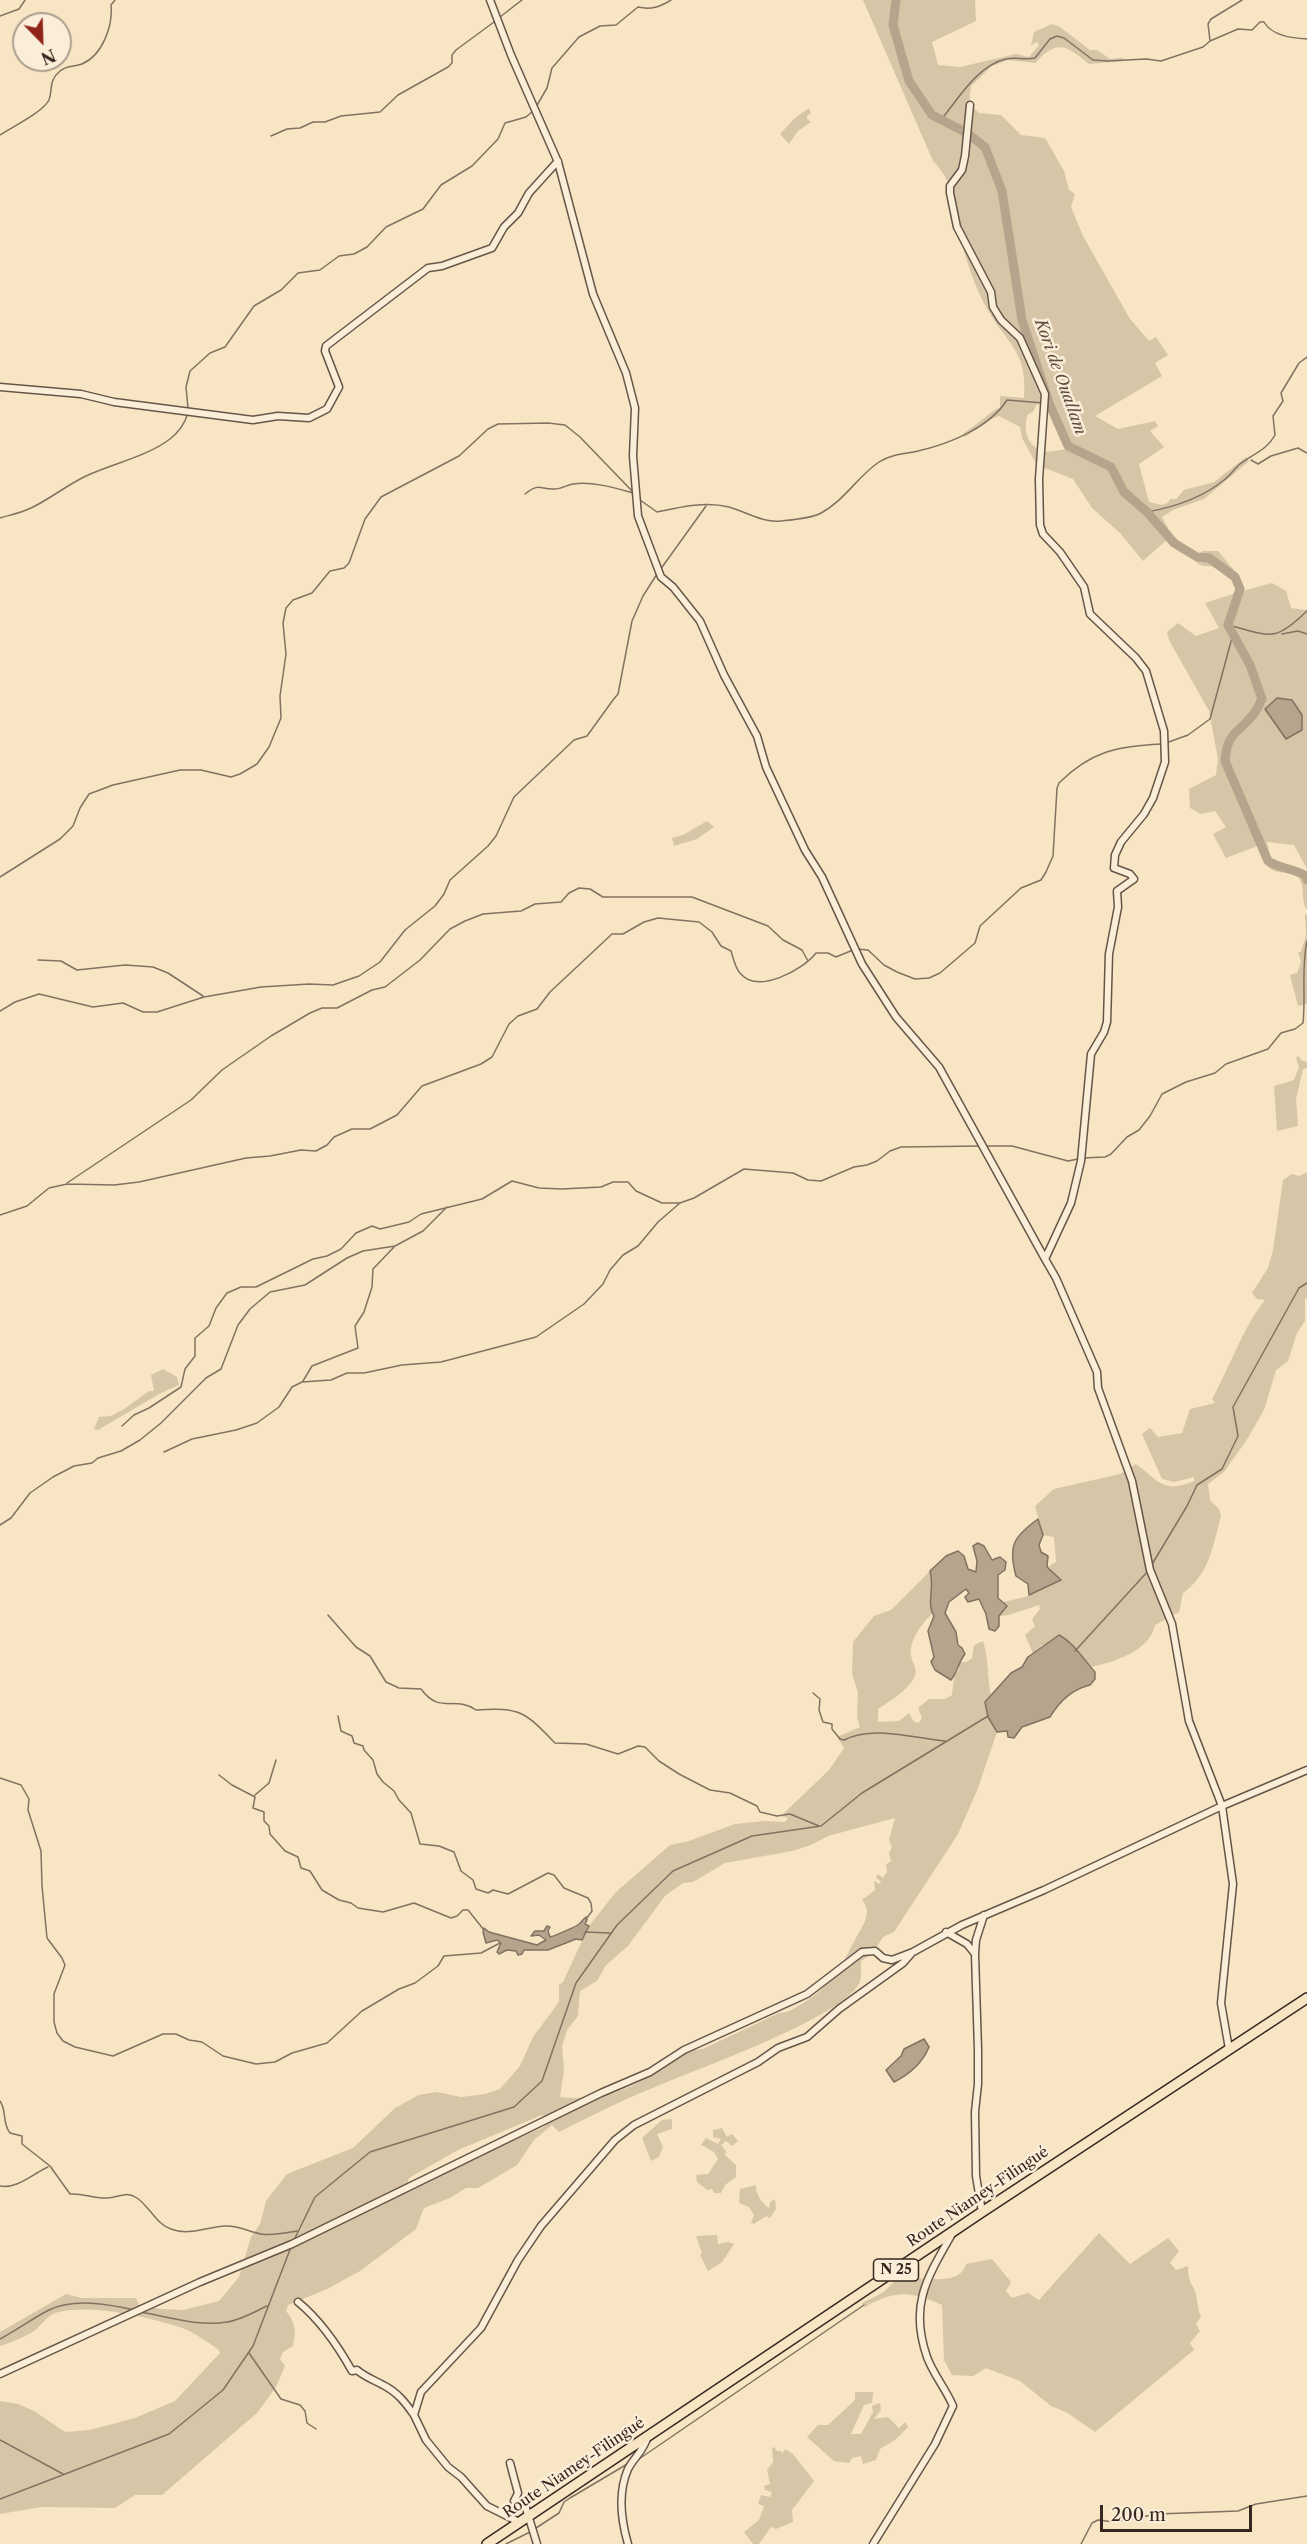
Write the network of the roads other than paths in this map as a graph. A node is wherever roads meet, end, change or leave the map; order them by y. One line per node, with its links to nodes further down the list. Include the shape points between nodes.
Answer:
1 (490, 0): 3 (street)
2 (970, 105): 5 (street, via 962,170 950,186 951,193 957,227 991,292 993,307 1020,338 1045,394 1040,525 1084,587 1090,614 1146,671 1165,744 1165,762 1154,798 1115,855 1114,868 1134,879 1117,891 1118,907 1109,954 1107,1022 1092,1054 1081,1161 1071,1203)
3 (558, 161): 4 (street, via 529,193 492,248 428,268 326,346 339,387 327,409 309,418 223,418 81,394); 5 (street, via 593,294 635,408 633,456 638,516 661,577 700,621 866,972 896,1017 939,1066)
4 (0, 387)
5 (1045, 1259): 7 (street, via 1097,1372 1098,1388 1132,1481 1149,1570 1172,1624 1189,1721)
6 (1307, 1770): 7 (street)
7 (1222, 1806): 8 (street); 13 (street, via 1233,1884 1221,2003)
8 (984, 1915): 9 (street); 11 (street)
9 (946, 1932): 10 (street); 11 (street, via 967,1944)
10 (913, 1952): 17 (street, via 892,1960 875,1951 862,1952 807,1994 684,2050 650,2072 292,2244); 18 (street, via 807,2037 778,2048 634,2125 615,2140 541,2226 481,2328 421,2392)
11 (975, 1954): 14 (street, via 976,2176)
12 (1307, 1998): 13 (main road, Route Niamey-Filingué / N 25)
13 (1229, 2049): 14 (main road, Route Niamey-Filingué / N 25)
14 (982, 2212): 15 (main road, Route Niamey-Filingué / N 25)
15 (954, 2231): 19 (main road, Route Niamey-Filingué / N 25); 27 (street, via 928,2275 920,2307 927,2357 953,2406 935,2444)
16 (298, 2302): 18 (street, via 341,2349 352,2370 393,2391)
17 (0, 2374)
18 (414, 2415): 21 (street, via 426,2440 442,2460 487,2506)
19 (648, 2436): 21 (main road, Route Niamey-Filingué / N 25); 26 (street, via 644,2450 628,2470 621,2500)
20 (510, 2463): 21 (street, via 519,2493 514,2501 525,2505)
21 (523, 2520): 22 (street); 23 (main road, Route Niamey-Filingué / N 25)
22 (532, 2530): 24 (street); 25 (street)
23 (487, 2544)
24 (530, 2544)
25 (537, 2544)
26 (628, 2544)
27 (873, 2544)

